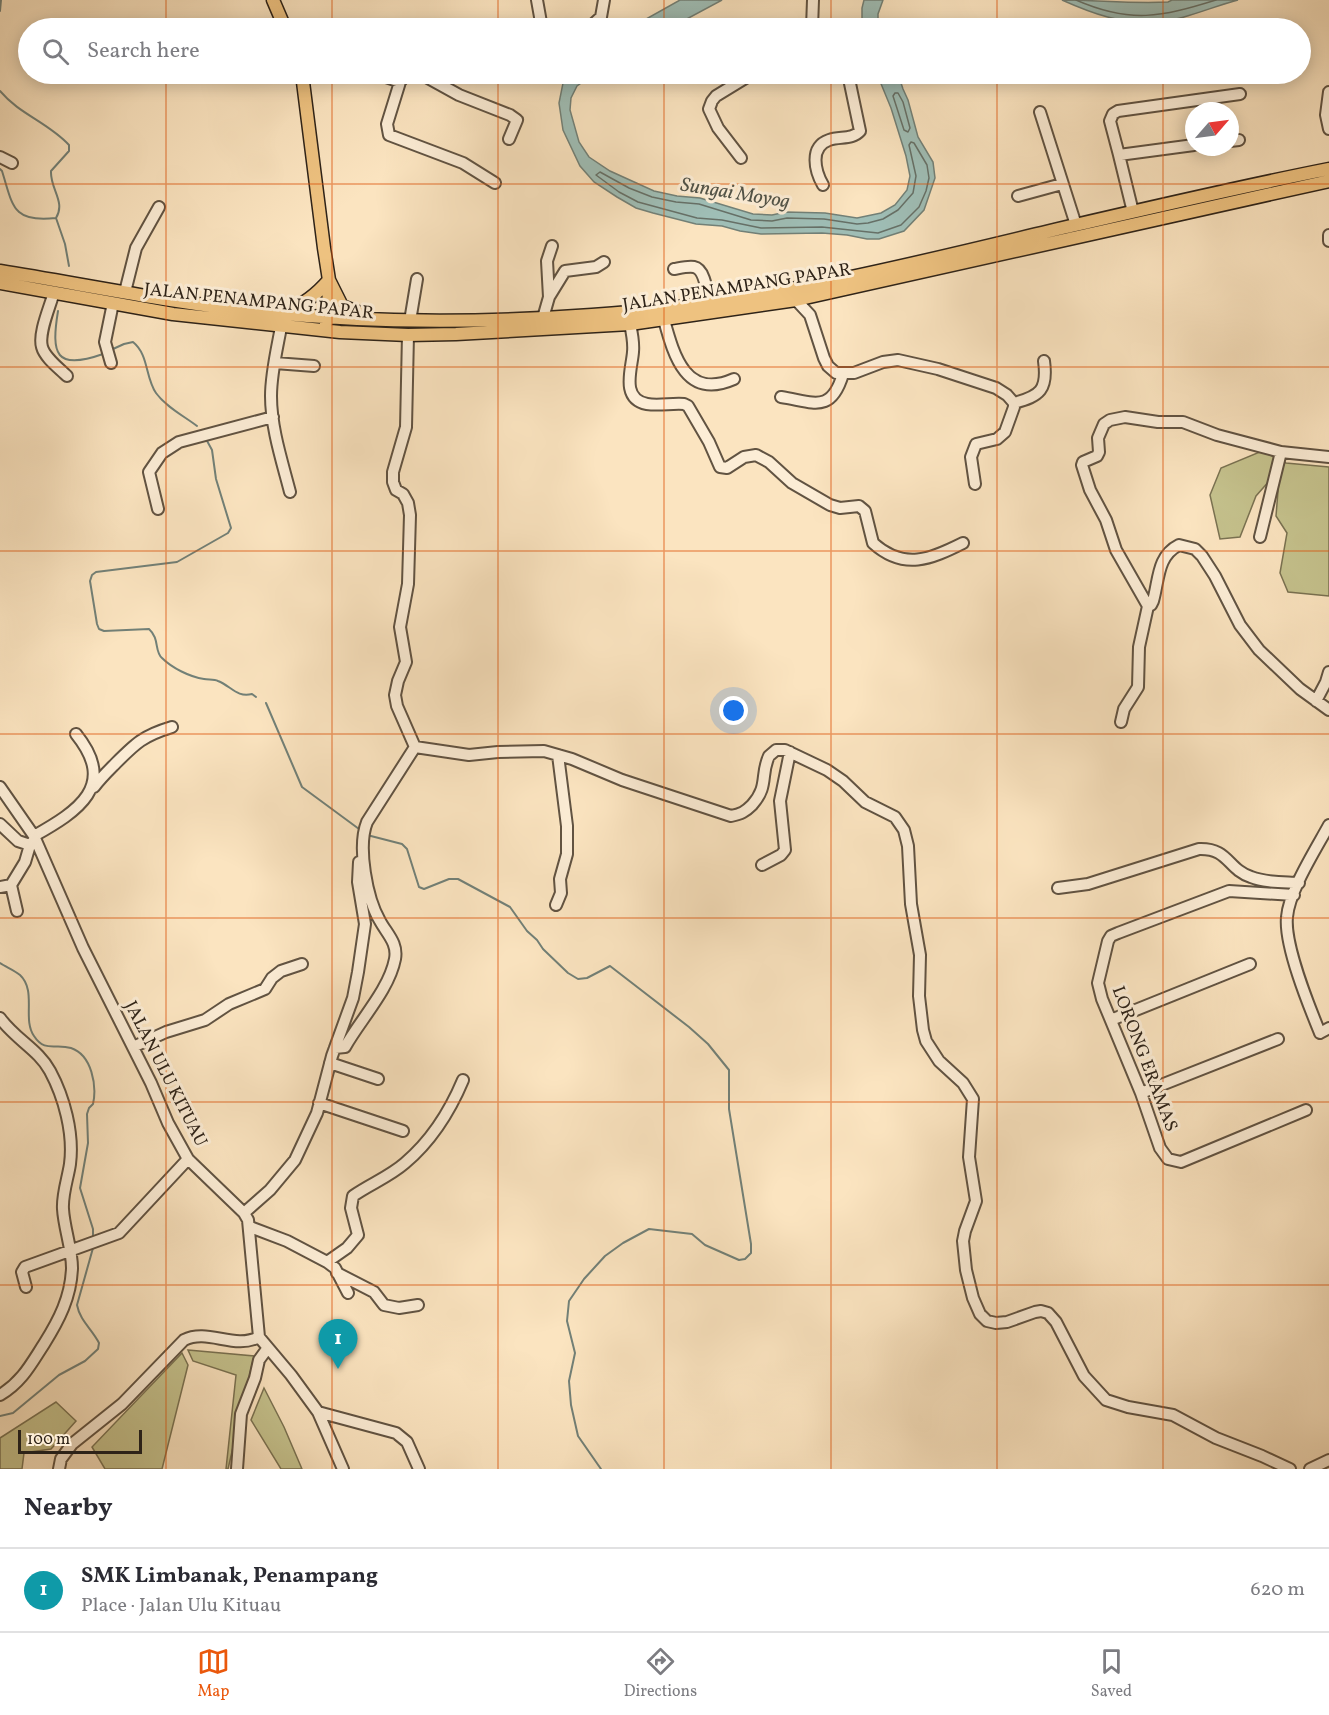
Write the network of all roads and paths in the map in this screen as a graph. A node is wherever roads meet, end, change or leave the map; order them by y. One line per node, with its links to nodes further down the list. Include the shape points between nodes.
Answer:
1 (273, 0): 5 (main road)
2 (537, 0): 6 (street)
3 (604, 0): 7 (street)
4 (813, 0): 8 (street)
5 (281, 18)
6 (540, 18)
7 (600, 18)
8 (812, 18)
9 (303, 84): 40 (main road)
10 (401, 84): 26 (street, via 387,124 389,135 463,163)
11 (439, 84): 18 (street, via 517,120)
12 (736, 84): 22 (street, via 716,96 709,109)
13 (850, 84): 28 (street, via 860,131 820,146 815,157)
14 (1329, 92): 17 (street)
15 (1240, 94): 20 (street, via 1118,111 1110,121)
16 (1040, 112): 27 (street)
17 (1329, 129)
18 (509, 139)
19 (1185, 146): 20 (street)
20 (1119, 155): 31 (street)
21 (0, 157): 23 (street)
22 (741, 158)
23 (12, 163)
24 (1329, 169): 31 (main road, JALAN PENAMPANG PAPAR)
25 (1329, 181): 46 (main road, JALAN PENAMPANG PAPAR)
26 (495, 183)
27 (1062, 184): 29 (street); 32 (street)
28 (823, 185)
29 (1018, 196)
30 (159, 207): 44 (street, via 136,248)
31 (1133, 212): 32 (main road, JALAN PENAMPANG PAPAR)
32 (1076, 225): 48 (main road, JALAN PENAMPANG PAPAR, via 880,272)
33 (1329, 235): 34 (street)
34 (1329, 241)
35 (552, 246): 45 (street, via 547,261)
36 (604, 262): 45 (street, via 596,267 566,271)
37 (674, 269): 48 (street, via 698,268)
38 (0, 271): 42 (main road, JALAN PENAMPANG PAPAR)
39 (417, 279): 54 (street)
40 (329, 280): 49 (main road); 51 (main road, via 316,296); 52 (main road, via 342,306)
41 (0, 283): 43 (main road, JALAN PENAMPANG PAPAR)
42 (89, 286): 44 (main road, JALAN PENAMPANG PAPAR); 47 (main road, via 88,292)
43 (54, 292): 47 (main road, JALAN PENAMPANG PAPAR); 63 (street, via 42,330 42,347)
44 (125, 292): 51 (main road, JALAN PENAMPANG PAPAR)
45 (549, 297): 50 (street)
46 (796, 300): 53 (main road, JALAN PENAMPANG PAPAR); 62 (street, via 810,315 828,366)
47 (107, 302): 51 (main road, JALAN PENAMPANG PAPAR, via 173,314); 59 (street, via 105,342)
48 (709, 302): 50 (main road, JALAN PENAMPANG PAPAR)
49 (328, 317): 51 (main road, JALAN PENAMPANG PAPAR); 52 (main road, JALAN PENAMPANG PAPAR); 56 (main road)
50 (543, 318): 54 (main road, JALAN PENAMPANG PAPAR)
51 (280, 320): 56 (main road, JALAN PENAMPANG PAPAR); 60 (street)
52 (374, 320): 54 (main road, JALAN PENAMPANG PAPAR)
53 (664, 320): 55 (main road, JALAN PENAMPANG PAPAR); 64 (street, via 677,361 690,376 716,385)
54 (410, 321)
55 (630, 324): 57 (main road, JALAN PENAMPANG PAPAR); 74 (street, via 633,351 628,379 635,396 646,404 688,406 720,467 727,468 744,457 756,455 792,483 830,505 859,506 873,543 894,557 927,559)
56 (318, 330): 57 (main road, JALAN PENAMPANG PAPAR)
57 (408, 335): 82 (street, via 406,427 393,482 408,503 410,555 400,627 406,662 395,695)
58 (1044, 361): 66 (street, via 1045,377 1040,390 1032,398)
59 (111, 363)
60 (275, 363): 61 (street); 67 (street)
61 (314, 366)
62 (843, 374): 65 (street, via 838,391 820,403); 66 (street, via 891,360 904,361 996,388)
63 (67, 376)
64 (734, 379)
65 (781, 397)
66 (1014, 403): 70 (street, via 1010,422 1001,437 980,442 974,448 971,457)
67 (273, 417): 71 (street); 72 (street, via 179,442 162,453 149,472)
68 (1281, 452): 69 (street); 73 (street); 75 (street, via 1177,421 1119,417 1104,424 1098,438 1100,452 1083,462 1083,472 1116,550)
69 (1329, 457)
70 (975, 484)
71 (290, 492)
72 (158, 509)
73 (1260, 537)
74 (963, 543)
75 (1148, 606): 77 (street, via 1154,601 1165,555 1179,545 1196,549 1249,638 1272,664); 79 (street, via 1139,647 1138,687)
76 (1329, 672): 77 (street)
77 (1316, 701): 78 (street)
78 (1329, 710)
79 (1121, 722)
80 (172, 727): 86 (street, via 139,740 101,776)
81 (76, 734): 86 (street, via 88,749 94,772)
82 (416, 747): 84 (street, via 469,755 523,751); 90 (street, via 367,822)
83 (790, 752): 84 (street, via 780,749 769,756 762,793 746,811 732,816); 91 (street, via 780,801 785,850); 133 (street, via 833,774 865,802 895,817 904,830 920,955 923,1030 939,1061 963,1083 973,1099 969,1157 976,1201 963,1241 966,1270 980,1314 996,1323 1035,1312 1048,1313 1084,1376 1106,1400 1173,1415)
84 (558, 755): 96 (street, via 567,854)
85 (0, 787): 89 (street, JALAN ULU KITUAU)
86 (86, 798): 89 (street)
87 (0, 824): 89 (street, via 18,842)
88 (1329, 825): 92 (street)
89 (33, 840): 93 (street, via 25,862); 106 (street, JALAN ULU KITUAU)
90 (362, 843): 98 (street, via 358,882); 99 (street, via 365,871)
91 (762, 865)
92 (1299, 883): 94 (street, via 1252,878 1209,848 1088,884); 95 (street)
93 (5, 886): 97 (street)
94 (1058, 888)
95 (1294, 895): 103 (street, LORONG ERAMAS, via 1221,893 1111,936 1098,983); 104 (street, via 1287,916 1293,952 1320,1033)
96 (556, 905)
97 (17, 911)
98 (364, 911): 99 (street); 107 (street, via 364,938 353,998)
99 (379, 921): 107 (street, via 396,949 391,971 345,1047)
100 (302, 964): 106 (street, via 281,971 265,989 229,1004 205,1020)
101 (1250, 964): 103 (street)
102 (0, 1018): 118 (street, via 43,1060 65,1110 71,1140 63,1207)
103 (1111, 1020): 111 (street, LORONG ERAMAS)
104 (1329, 1028)
105 (1278, 1039): 111 (street)
106 (133, 1047): 115 (street, JALAN ULU KITUAU)
107 (334, 1048): 108 (street)
108 (330, 1063): 109 (street); 112 (street)
109 (378, 1079)
110 (463, 1080): 119 (street, via 455,1101 421,1147 405,1163 353,1196 351,1208 358,1235)
111 (1141, 1093): 113 (street, LORONG ERAMAS, via 1162,1153 1177,1162)
112 (319, 1103): 114 (street); 116 (street, via 295,1160)
113 (1306, 1110)
114 (403, 1131)
115 (188, 1159): 116 (street, JALAN ULU KITUAU); 118 (street, via 127,1227)
116 (244, 1213): 117 (street, JALAN ULU KITUAU)
117 (250, 1227): 119 (street); 124 (street, JALAN ULU KITUAU)
118 (70, 1251): 121 (street, via 25,1267 22,1272); 126 (street, via 72,1268 59,1321 21,1380)
119 (327, 1262): 120 (street)
120 (337, 1273): 122 (street); 123 (street, via 374,1292 384,1305)
121 (26, 1287)
122 (348, 1293)
123 (418, 1305)
124 (259, 1337): 125 (street, JALAN ULU KITUAU); 129 (street, via 241,1342 205,1336 184,1340 122,1404 72,1443)
125 (267, 1349): 127 (street, JALAN ULU KITUAU); 130 (street, via 259,1360 241,1414)
126 (0, 1395)
127 (318, 1412): 131 (street, JALAN ULU KITUAU); 132 (street, via 402,1436)
128 (1329, 1460): 134 (street)
129 (59, 1469)
130 (237, 1469)
131 (343, 1469)
132 (419, 1469)
133 (1290, 1469)
134 (1310, 1469)

